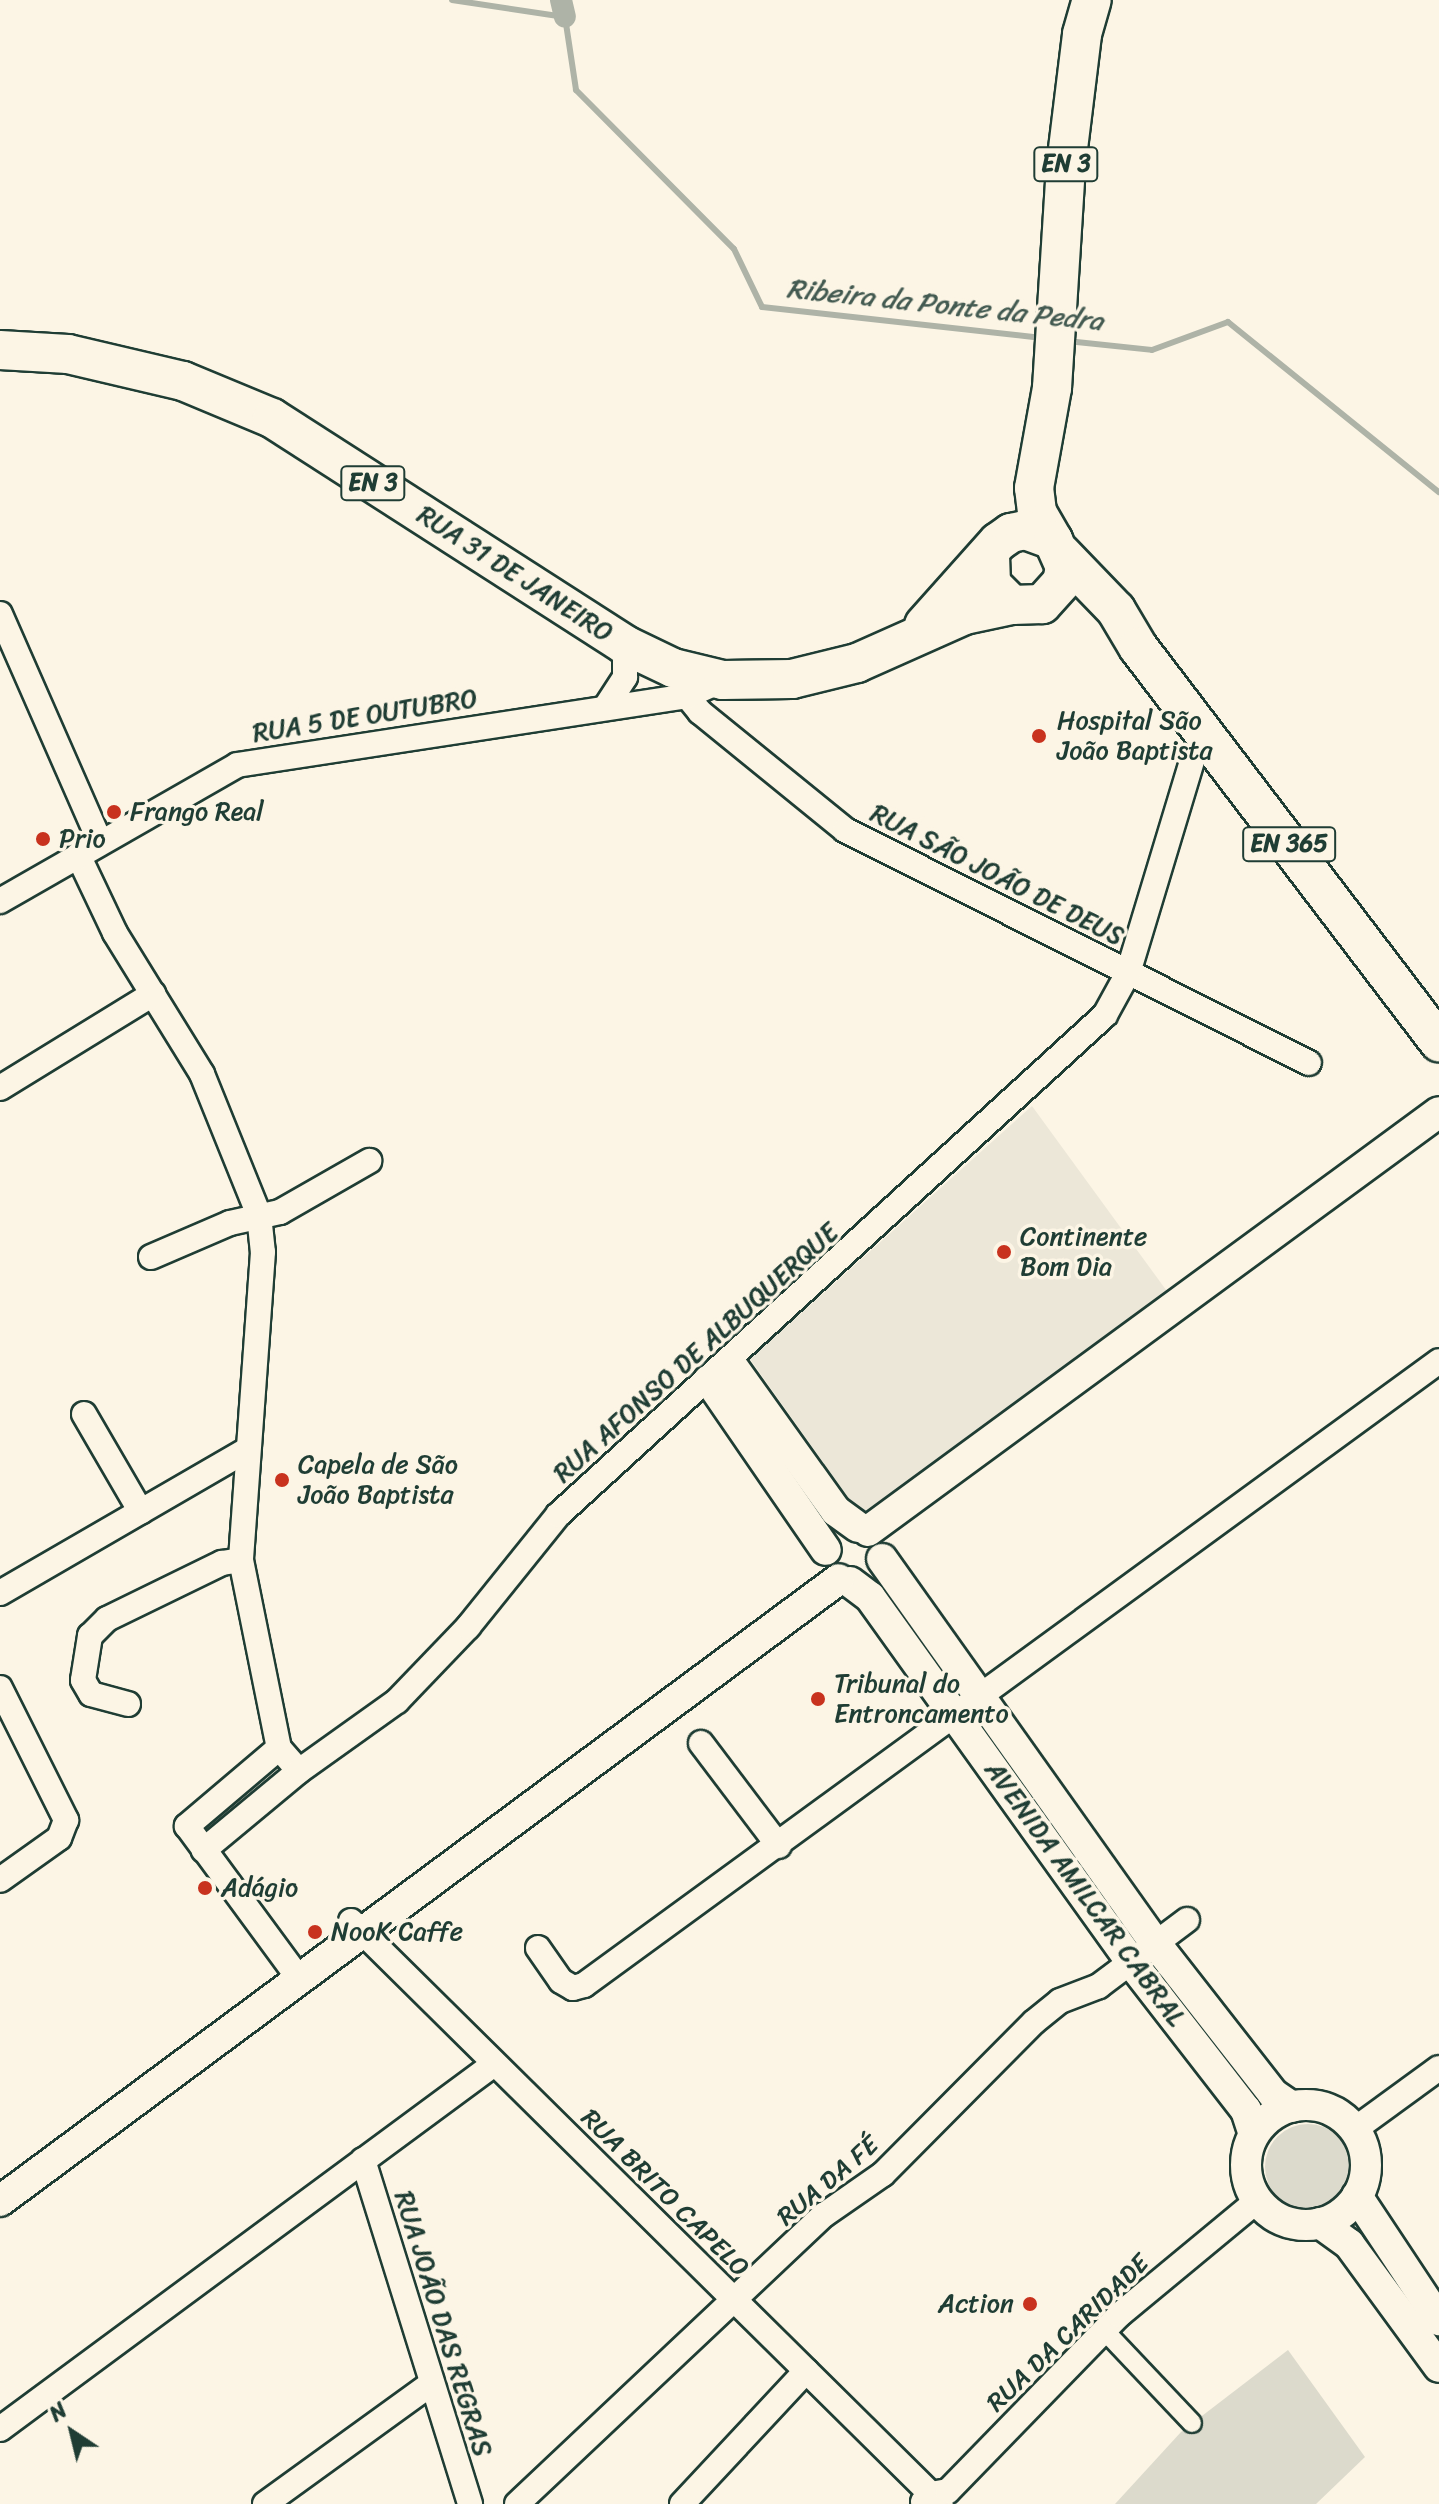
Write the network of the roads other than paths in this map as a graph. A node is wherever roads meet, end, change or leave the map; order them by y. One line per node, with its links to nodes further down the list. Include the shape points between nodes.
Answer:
1 (1084, 11): 3 (main road, EN 3)
2 (0, 350): 9 (main road, RUA 31 DE JANEIRO / EN 3, via 68,354 183,381 272,418)
3 (1045, 386): 4 (main road, EN 3, via 1034,488 1037,512); 5 (main road, EN 3)
4 (1057, 546): 5 (main road, via 1025,530); 6 (main road, via 1062,582); 10 (main road, EN 365, via 1116,610)
5 (994, 548): 6 (main road, via 991,584); 8 (main road, EN 3)
6 (1027, 604): 8 (main road, EN 3); 10 (main road, EN 365, via 1084,613)
7 (0, 614): 15 (street)
8 (916, 633): 11 (main road, EN 3, via 857,663 792,679)
9 (625, 645): 11 (main road, RUA 31 DE JANEIRO / EN 3, via 673,668); 13 (street, via 625,677)
10 (1138, 647): 14 (main road, EN 365)
11 (723, 680): 12 (street, RUA 5 DE OUTUBRO)
12 (687, 696): 13 (street, RUA 5 DE OUTUBRO); 18 (street, RUA SÃO JOÃO DE DEUS, via 845,830)
13 (605, 708): 15 (street, RUA 5 DE OUTUBRO, via 237,765)
14 (1210, 740): 18 (street, RUA AFONSO DE ALBUQUERQUE, via 1193,758); 20 (main road, EN 365)
15 (100, 842): 16 (street, RUA 5 DE OUTUBRO)
16 (78, 855): 17 (street, RUA 5 DE OUTUBRO); 19 (street)
17 (0, 901)
18 (1128, 973): 21 (street, RUA SÃO JOÃO DE DEUS); 28 (street, RUA AFONSO DE ALBUQUERQUE, via 1105,1015)
19 (153, 994): 22 (street); 25 (street, via 202,1074)
20 (1439, 1042)
21 (1309, 1063)
22 (0, 1088)
23 (1439, 1116): 32 (street)
24 (369, 1161): 25 (street, via 280,1212)
25 (259, 1215): 26 (street); 30 (street, via 263,1252)
26 (151, 1257)
27 (1439, 1361): 38 (street)
28 (720, 1372): 32 (street, AVENIDA AMILCAR CABRAL, via 836,1511); 34 (street, AVENIDA AMILCAR CABRAL); 41 (street, RUA AFONSO DE ALBUQUERQUE, via 558,1515 468,1627 397,1701)
29 (84, 1414): 31 (street)
30 (247, 1450): 31 (street); 33 (street)
31 (141, 1512): 35 (street)
32 (872, 1541): 34 (street, via 841,1530); 34 (street, via 874,1574); 38 (street, AVENIDA AMILCAR CABRAL)
33 (241, 1560): 37 (street, via 222,1563 107,1619 90,1636 83,1680 91,1694); 40 (street)
34 (835, 1568): 38 (street, AVENIDA AMILCAR CABRAL, via 870,1597); 46 (street)
35 (0, 1593)
36 (0, 1688): 44 (street, via 66,1820 59,1838)
37 (128, 1704)
38 (967, 1708): 42 (street); 47 (street, AVENIDA AMILCAR CABRAL); 49 (street, AVENIDA AMILCAR CABRAL)
39 (701, 1743): 42 (street)
40 (279, 1748): 41 (street); 43 (street, via 187,1826)
41 (299, 1771): 43 (street, RUA AFONSO DE ALBUQUERQUE)
42 (779, 1846): 48 (street, via 584,1985 573,1988 561,1981)
43 (204, 1850): 50 (street)
44 (0, 1880)
45 (1187, 1920): 47 (street, RUA DA FÉ)
46 (356, 1928): 50 (street); 51 (street, RUA BRITO CAPELO)
47 (1156, 1944): 49 (street, RUA DA FÉ); 53 (street, AVENIDA AMILCAR CABRAL, via 1271,2091)
48 (538, 1948)
49 (1131, 1962): 55 (street, AVENIDA AMILCAR CABRAL, via 1246,2110); 62 (street, RUA DA FÉ, via 1099,1986 1060,2001 1034,2022 883,2174 824,2215)
50 (295, 1973): 57 (street); 59 (street)
51 (494, 2064): 56 (street); 62 (street, RUA BRITO CAPELO)
52 (1439, 2068): 54 (street)
53 (1292, 2107): 54 (street, via 1326,2109); 55 (street)
54 (1354, 2130): 58 (street, via 1366,2163)
55 (1254, 2134): 60 (street, via 1246,2168)
56 (363, 2160): 67 (street, RUA JOÃO DAS REGRAS); 69 (street)
57 (0, 2180)
58 (1357, 2196): 61 (street, via 1335,2218); 63 (street, via 1375,2231)
59 (0, 2201)
60 (1257, 2201): 61 (street, via 1285,2222); 64 (street, RUA DA CARIDADE)
61 (1320, 2223): 65 (street, via 1349,2244)
62 (736, 2302): 66 (street, RUA BRITO CAPELO); 73 (street, RUA DA FÉ)
63 (1439, 2320)
64 (1104, 2330): 68 (street); 70 (street, RUA DA CARIDADE, via 948,2491)
65 (1439, 2367)
66 (806, 2371): 70 (street, RUA BRITO CAPELO); 74 (street)
67 (432, 2383): 71 (street); 72 (street, RUA JOÃO DAS REGRAS)
68 (1192, 2423)
69 (0, 2429)
70 (931, 2501)
71 (265, 2504)
72 (470, 2504)
73 (517, 2504)
74 (682, 2504)

